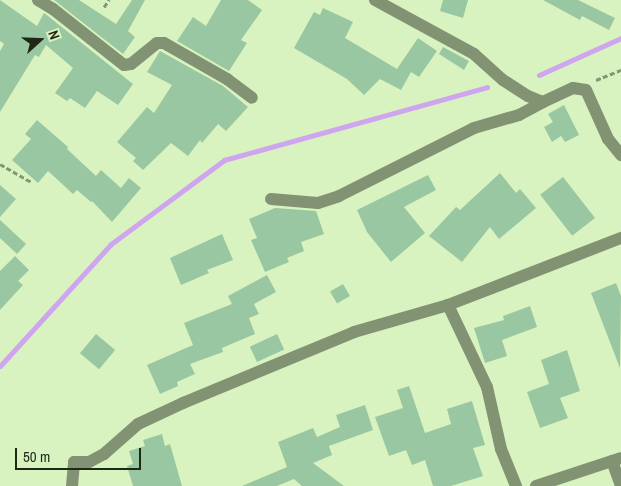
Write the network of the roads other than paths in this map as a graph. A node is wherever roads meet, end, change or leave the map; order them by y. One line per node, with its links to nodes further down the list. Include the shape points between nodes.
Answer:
1 (38, 0): 3 (street, via 124,65 131,64 157,43 164,43 227,79)
2 (376, 0): 4 (street, via 474,54 503,80)
3 (252, 98)
4 (543, 102): 5 (street, via 573,88 586,90 608,139); 6 (street, via 519,115 474,128 339,196 318,203)
5 (621, 155)
6 (271, 199)
7 (621, 238): 8 (street)
8 (448, 305): 10 (street, via 354,332 138,424 104,454 89,462 74,462); 11 (street, via 487,387 501,449)
9 (616, 460): 12 (street); 13 (street)
10 (72, 486)
11 (516, 486)
12 (536, 486)
13 (620, 486)

